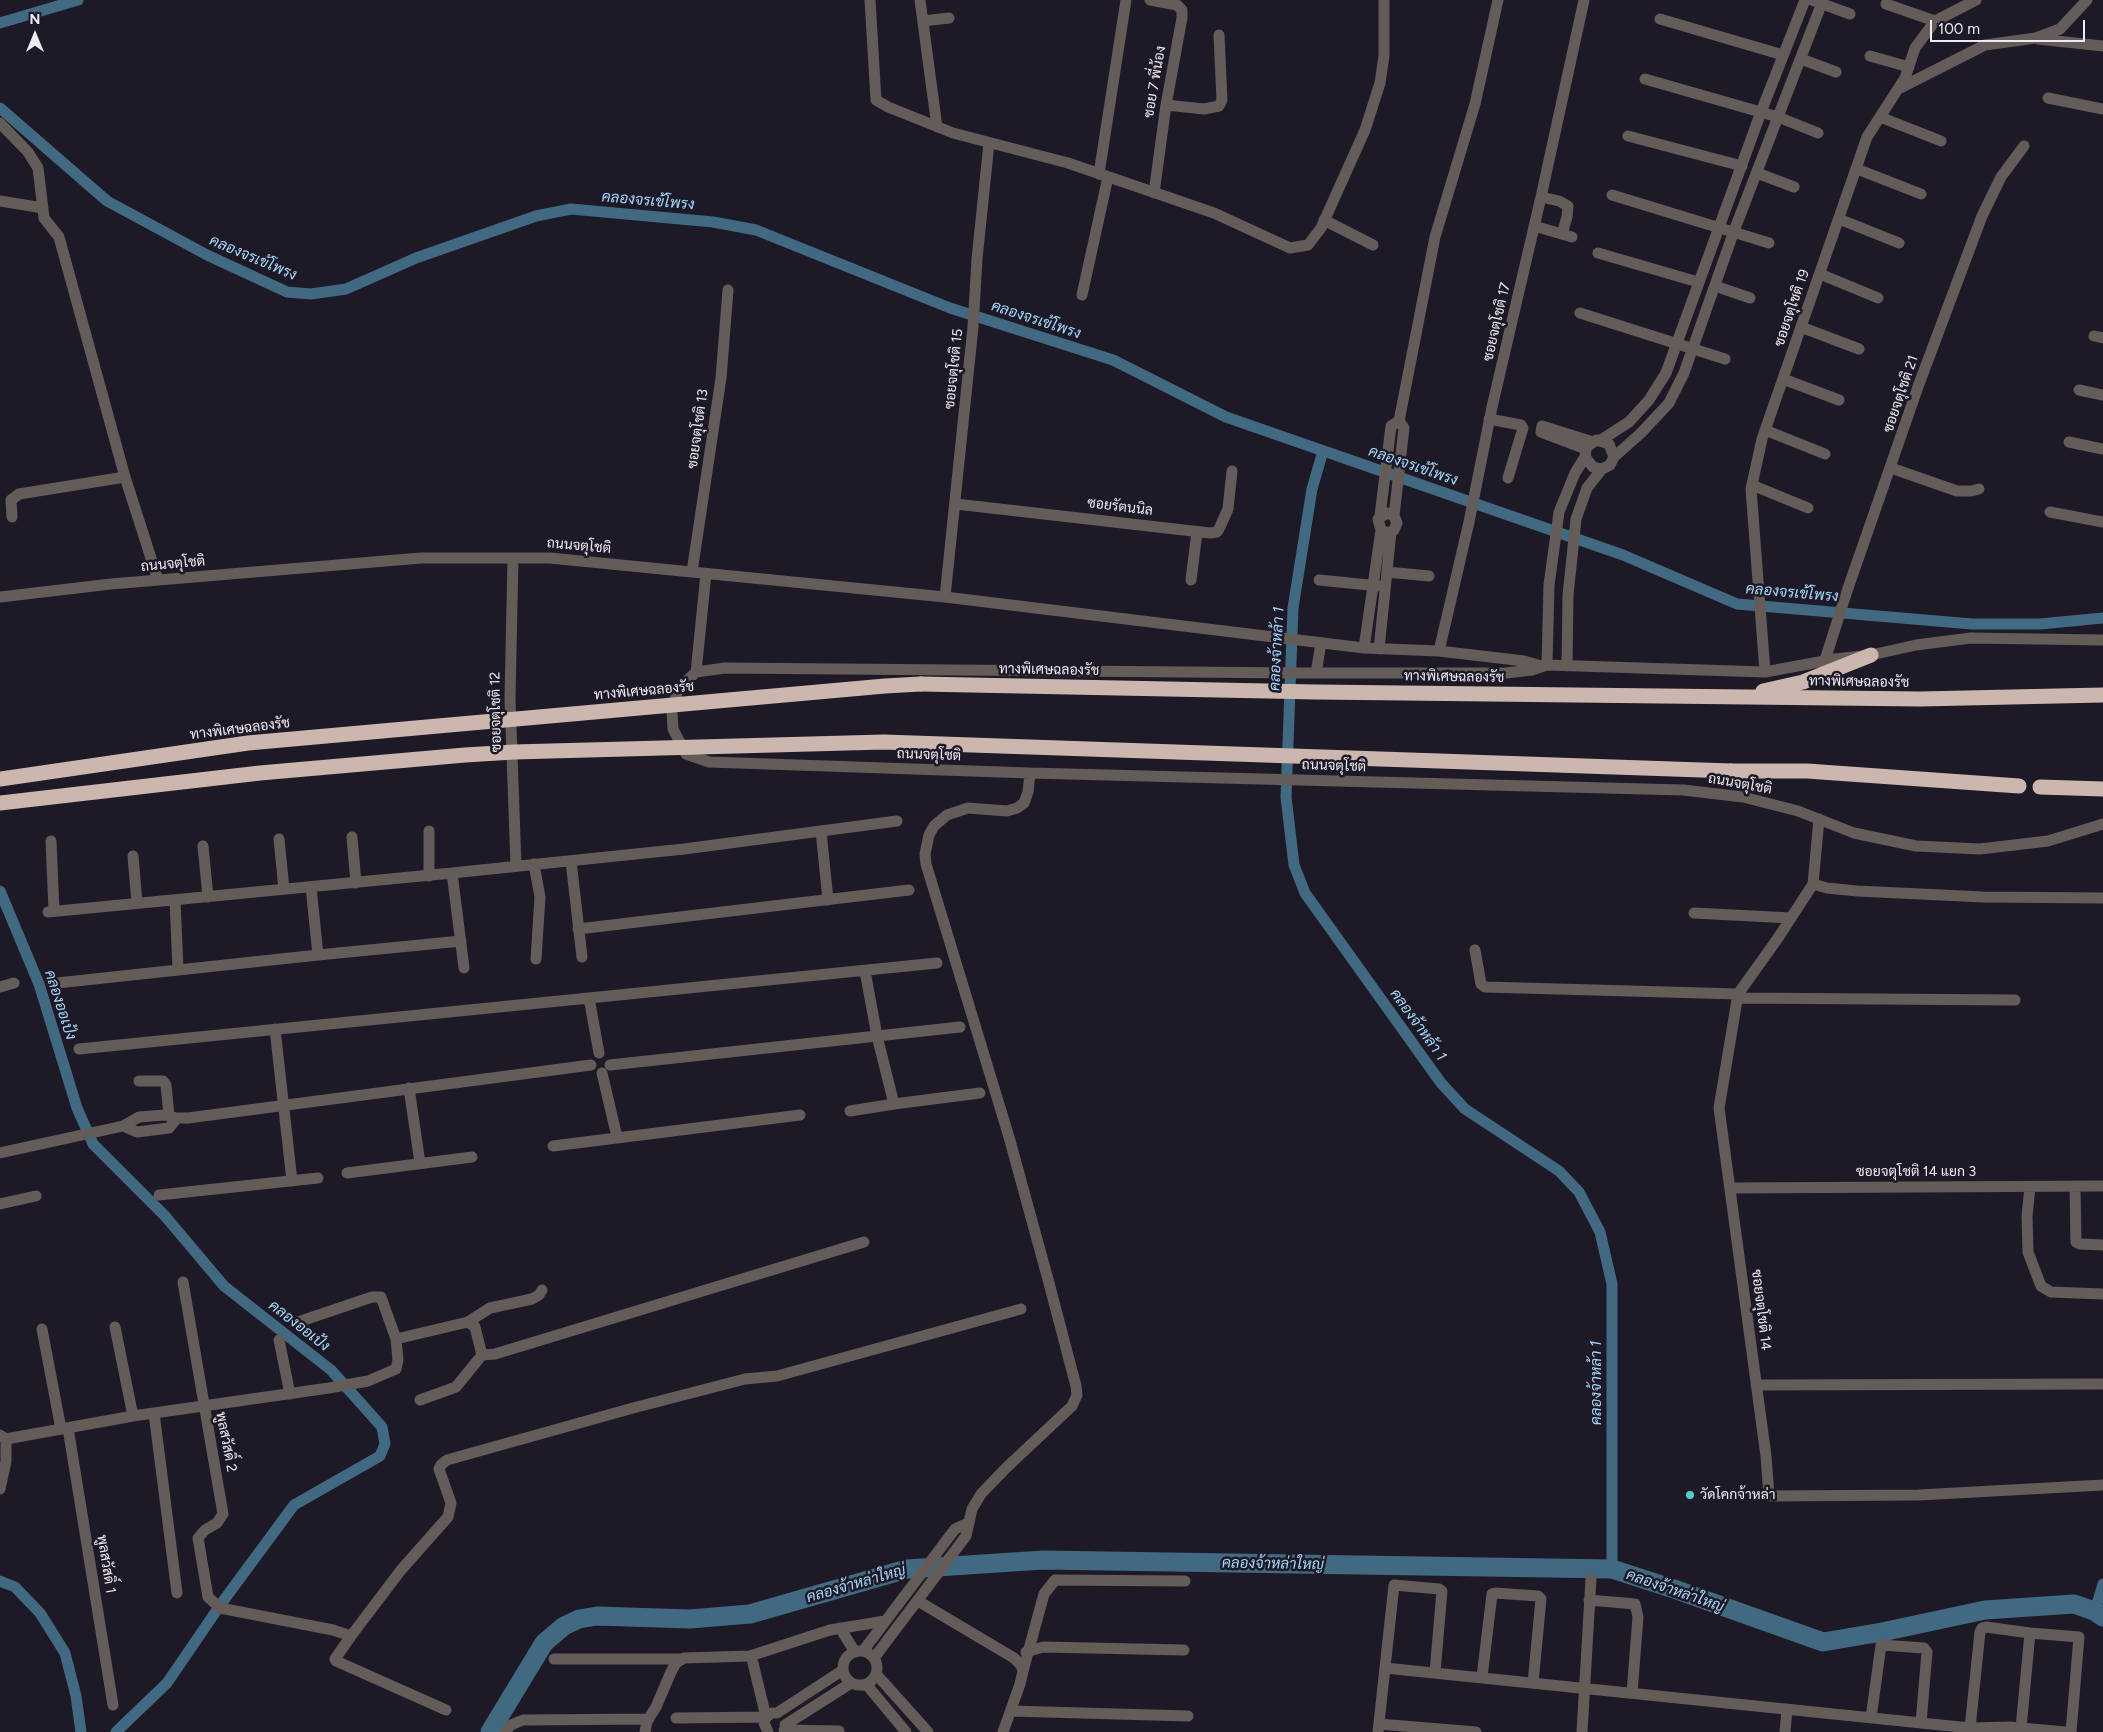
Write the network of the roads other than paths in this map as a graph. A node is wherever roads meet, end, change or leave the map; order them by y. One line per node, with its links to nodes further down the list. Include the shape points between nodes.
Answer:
1 (870, 0): 35 (street, via 876,100)
2 (920, 0): 16 (street)
3 (1126, 0): 44 (street)
4 (1150, 0): 29 (street, ซอย 7 พี่น้อง, via 1177,5 1182,10)
5 (1384, 0): 52 (street, via 1384,56 1380,83 1366,130)
6 (1498, 0): 79 (street, via 1475,104 1435,238)
7 (1584, 0): 49 (street, ซอยจตุโชติ 17)
8 (1805, 0): 21 (street)
9 (1976, 0): 17 (street, ซอยจตุโชติ 19)
10 (2087, 0): 19 (street, via 2060,29)
11 (1819, 1): 13 (street); 23 (street)
12 (1886, 4): 17 (street)
13 (1850, 14)
14 (949, 18): 16 (street)
15 (1660, 19): 21 (street)
16 (924, 21): 35 (street)
17 (1935, 21): 24 (street, ซอยจตุโชติ 19, via 1915,48)
18 (1219, 35): 29 (street, via 1222,100 1219,106 1204,110)
19 (2036, 38): 20 (street); 27 (street, via 1986,45)
20 (2103, 46)
21 (1783, 55): 31 (street)
22 (1870, 56): 24 (street)
23 (1801, 59): 25 (street); 32 (street)
24 (1909, 68): 27 (street, ซอยจตุโชติ 19)
25 (1836, 72)
26 (1645, 79): 31 (street)
27 (1899, 88): 33 (street, ซอยจตุโชติ 19)
28 (2048, 98): 30 (street)
29 (1166, 105): 46 (street, ซอย 7 พี่น้อง)
30 (2103, 109)
31 (1761, 112): 32 (street); 41 (street)
32 (1778, 117): 36 (street); 43 (street)
33 (1880, 117): 38 (street); 42 (street, ซอยจตุโชติ 19, via 1867,137)
34 (0, 123): 51 (street, via 28,152 38,168)
35 (937, 127): 39 (street)
36 (1818, 134)
37 (1628, 136): 41 (street)
38 (1941, 141)
39 (989, 143): 44 (street); 93 (street, ซอยจตุโชติ 15)
40 (2024, 146): 86 (street, ซอยจตุโชติ 21, via 2001,177 1982,216)
41 (1742, 166): 55 (street)
42 (1856, 169): 47 (street); 53 (street, ซอยจตุโชติ 19)
43 (1757, 173): 45 (street); 56 (street)
44 (1104, 176): 46 (street); 65 (street)
45 (1794, 188)
46 (1154, 193): 52 (street, via 1214,214 1290,248 1308,245)
47 (1921, 194)
48 (1612, 195): 55 (street)
49 (1542, 197): 54 (street, ซอยจตุโชติ 17); 54 (street, via 1568,206 1567,236)
50 (0, 201): 51 (street)
51 (43, 208): 89 (street, via 44,218 59,237)
52 (1324, 220): 59 (street)
53 (1839, 220): 58 (street); 61 (street, ซอยจตุโชติ 19)
54 (1534, 226): 78 (street, ซอยจตุโชติ 17)
55 (1719, 227): 56 (street); 62 (street)
56 (1734, 231): 57 (street); 63 (street)
57 (1769, 243)
58 (1899, 243)
59 (1373, 244)
60 (1598, 253): 62 (street)
61 (1820, 274): 67 (street); 69 (street, ซอยจตุโชติ 19)
62 (1698, 282): 70 (street)
63 (1715, 286): 66 (street); 71 (street)
64 (728, 290): 103 (street, ซอยจตุโชติ 13, via 721,378)
65 (1082, 295)
66 (1750, 298)
67 (1878, 298)
68 (1580, 312): 70 (street)
69 (1801, 327): 72 (street); 74 (street, ซอยจตุโชติ 19)
70 (1677, 342): 71 (street); 82 (street, via 1666,373 1649,400 1629,422)
71 (1692, 349): 73 (street); 85 (street, via 1668,403)
72 (1859, 349)
73 (1725, 359)
74 (1783, 379): 77 (street); 80 (street, ซอยจตุโชติ 19)
75 (2079, 390): 76 (street)
76 (2103, 395)
77 (1839, 400)
78 (1489, 419): 90 (street, via 1523,428); 118 (street, ซอยจตุโชติ 17)
79 (1399, 421): 95 (street, via 1404,428); 98 (street, via 1391,426)
80 (1765, 430): 84 (street); 91 (street, ซอยจตุโชติ 19)
81 (2069, 442): 83 (street)
82 (1591, 447): 85 (street, via 1609,444); 87 (street, via 1593,468); 121 (street, via 1575,473 1558,519)
83 (2103, 449)
84 (1825, 454)
85 (1614, 456): 87 (street, via 1610,465)
86 (1891, 468): 92 (street, via 1957,491); 120 (street, ซอยจตุโชติ 21)
87 (1602, 469): 122 (street, via 1587,488 1576,525 1568,595)
88 (1232, 471): 101 (street, ซอยรัตนนิล, via 1228,509 1219,529 1210,533)
89 (124, 477): 97 (street, via 19,494 10,500); 107 (street)
90 (1508, 478)
91 (1752, 485): 94 (street); 124 (street, ซอยจตุโชติ 19, via 1752,526)
92 (1979, 489)
93 (956, 504): 101 (street, ซอยรัตนนิล); 113 (street, ซอยจตุโชติ 15)
94 (1808, 508)
95 (1395, 511): 98 (street); 100 (street, via 1397,527)
96 (2050, 512): 99 (street)
97 (12, 516)
98 (1380, 516): 100 (street, via 1378,523)
99 (2103, 522)
100 (1386, 531): 104 (street); 110 (street)
101 (1197, 532): 108 (street)
102 (513, 558): 103 (street, ถนนจตุโชติ, via 550,558); 107 (street, ถนนจตุโชติ, via 421,558); 146 (street, ซอยจตุโชติ 12, via 510,699)
103 (692, 572): 105 (street, ถนนจตุโชติ)
104 (1387, 572): 106 (street); 111 (street)
105 (706, 574): 113 (street, ถนนจตุโชติ); 123 (street)
106 (1429, 576)
107 (158, 580): 112 (street, ถนนจตุโชติ)
108 (1191, 580)
109 (1320, 580): 110 (street)
110 (1373, 585): 111 (street); 116 (street)
111 (1386, 586): 117 (street)
112 (0, 597)
113 (945, 597): 115 (street, ถนนจตุโชติ)
114 (2103, 640): 119 (street, ถนนจตุโชติ, via 1971,638)
115 (1322, 643): 116 (street, ถนนจตุโชติ); 125 (street)
116 (1364, 648): 117 (street, ถนนจตุโชติ)
117 (1379, 649): 118 (street, ถนนจตุโชติ)
118 (1439, 651): 121 (street, ถนนจตุโชติ)
119 (1871, 655): 120 (street, ถนนจตุโชติ); 127 (highway, via 1803,682)
120 (1825, 660): 124 (street, ถนนจตุโชติ)
121 (1544, 666): 122 (street, ถนนจตุโชติ); 125 (street, ถนนจตุโชติ, via 1506,673)
122 (1566, 666): 124 (street, ถนนจตุโชติ)
123 (696, 672): 125 (street, ถนนจตุโชติ, via 725,668); 128 (street, ถนนจตุโชติ, via 678,689 672,711 673,729 686,754 708,762)
124 (1765, 672)
125 (1316, 674)
126 (2103, 695): 127 (highway, ทางพิเศษฉลองรัช, via 1920,699)
127 (1735, 696): 129 (highway, ทางพิเศษฉลองรัช, bridge, via 954,684 885,686 248,743)
128 (1030, 773): 134 (street, ถนนจตุโชติ, via 1683,790 1743,797); 231 (street, via 1024,803 1007,811 968,808 947,815 932,830 926,854 929,874 1014,1154 1077,1395 1072,1406 981,1494)
129 (0, 779)
130 (2019, 786): 133 (highway, bridge, via 1807,771 884,742 465,755 260,773)
131 (2040, 787): 132 (highway)
132 (2103, 789)
133 (0, 804)
134 (1818, 819): 136 (street, ถนนจตุโชติ, via 1854,833 1916,846 1980,849 2048,841); 150 (street, ซอยจตุโชติ 14)
135 (897, 821): 138 (street)
136 (2103, 824)
137 (429, 831): 148 (street)
138 (821, 831): 144 (street); 157 (street)
139 (352, 837): 149 (street)
140 (279, 839): 152 (street)
141 (51, 841): 158 (street, via 51,912)
142 (203, 846): 154 (street)
143 (133, 856): 158 (street)
144 (571, 861): 145 (street); 161 (street)
145 (534, 864): 146 (street); 166 (street, via 540,897)
146 (516, 866): 147 (street)
147 (452, 873): 148 (street); 162 (street)
148 (429, 876): 149 (street)
149 (356, 883): 151 (street)
150 (1813, 884): 155 (street, via 1866,891 1983,897); 160 (street, ซอยจตุโชติ 14)
151 (311, 887): 152 (street); 164 (street)
152 (284, 890): 154 (street)
153 (909, 890): 157 (street)
154 (208, 897): 156 (street)
155 (2103, 898)
156 (175, 900): 158 (street); 169 (street)
157 (828, 900): 161 (street)
158 (137, 904)
159 (1694, 913): 160 (street)
160 (1791, 918): 174 (street, ซอยจตุโชติ 14)
161 (578, 928): 165 (street)
162 (461, 941): 164 (street); 168 (street)
163 (1475, 950): 174 (street, via 1481,984 1485,987)
164 (318, 955): 169 (street)
165 (582, 957)
166 (536, 959)
167 (936, 963): 170 (street)
168 (464, 968)
169 (178, 970): 172 (street)
170 (865, 971): 175 (street); 179 (street)
171 (14, 983): 173 (street)
172 (57, 983)
173 (0, 987)
174 (1738, 996): 176 (street); 203 (street, ซอยจตุโชติ 14, via 1719,1108)
175 (589, 998): 178 (street); 181 (street)
176 (2015, 1000)
177 (960, 1026): 179 (street)
178 (275, 1029): 180 (street); 188 (street)
179 (877, 1036): 183 (street); 187 (street)
180 (79, 1049)
181 (598, 1054): 182 (street, via 592,1058); 183 (street, via 609,1058)
182 (591, 1065): 183 (street, via 595,1071); 185 (street)
183 (606, 1069): 192 (street)
184 (139, 1081): 191 (street, via 163,1081)
185 (410, 1088): 188 (street); 196 (street)
186 (980, 1093): 187 (street)
187 (894, 1104): 189 (street)
188 (284, 1105): 191 (street); 199 (street)
189 (850, 1111)
190 (800, 1116): 192 (street)
191 (173, 1117): 194 (street, via 139,1117 119,1127)
192 (617, 1137): 193 (street)
193 (554, 1146)
194 (0, 1153)
195 (472, 1157): 196 (street)
196 (420, 1163): 197 (street)
197 (347, 1173)
198 (318, 1178): 199 (street)
199 (292, 1181): 204 (street)
200 (2075, 1186): 201 (street, ซอยจตุโชติ 14 แยก 3); 202 (street, ซอยจตุโชติ 14 แยก 3); 208 (street, via 2076,1242)
201 (2103, 1186)
202 (2030, 1187): 203 (street, ซอยจตุโชติ 14 แยก 3); 211 (street, via 2028,1252 2041,1286 2051,1292)
203 (1730, 1188): 221 (street, ซอยจตุโชติ 14)
204 (159, 1195)
205 (36, 1196): 206 (street)
206 (0, 1204)
207 (864, 1242): 219 (street)
208 (2103, 1245)
209 (183, 1282): 224 (street, พูลสวัสดิ์ 2)
210 (542, 1290): 214 (street, via 532,1298 490,1308)
211 (2103, 1294)
212 (1021, 1309): 240 (street, via 778,1376 745,1379 633,1408 448,1460 439,1469 451,1503 448,1517)
213 (298, 1322): 218 (street, via 378,1296 382,1299)
214 (468, 1322): 218 (street); 219 (street, via 475,1327)
215 (115, 1327): 226 (street)
216 (42, 1328): 227 (street, พูลสวัสดิ์ 1)
217 (279, 1340): 222 (street)
218 (396, 1340): 222 (street, via 396,1369 368,1381)
219 (482, 1355): 223 (street, via 456,1387)
220 (2103, 1384): 221 (street)
221 (1756, 1385): 229 (street, ซอยจตุโชติ 14, via 1769,1496 1919,1495)
222 (290, 1394): 224 (street)
223 (420, 1400)
224 (204, 1406): 225 (street); 240 (street, พูลสวัสดิ์ 2, via 223,1514 198,1538 208,1597 220,1608)
225 (154, 1413): 226 (street); 234 (street)
226 (132, 1416): 227 (street)
227 (64, 1429): 228 (street); 260 (street, พูลสวัสดิ์ 1)
228 (3, 1437): 230 (street, via 6,1461)
229 (2103, 1485)
230 (0, 1489)
231 (968, 1523): 236 (street, via 966,1536); 237 (street, via 955,1529)
232 (1591, 1579): 235 (street)
233 (1186, 1581): 241 (street, via 1055,1580 1044,1594)
234 (177, 1593)
235 (1589, 1600): 258 (street); 259 (street, via 1635,1604 1638,1617)
236 (918, 1601): 244 (street); 245 (street)
237 (885, 1621): 238 (street); 243 (street)
238 (840, 1628): 243 (street); 247 (street, via 750,1656)
239 (2030, 1633): 271 (street, via 1981,1629); 272 (street); 286 (street, via 2078,1637)
240 (351, 1636): 262 (street, via 336,1661)
241 (1030, 1650): 242 (street, via 1043,1647); 244 (street); 251 (street)
242 (1184, 1650)
243 (859, 1652): 245 (street); 250 (street, via 845,1660)
244 (1007, 1654): 251 (street, via 1021,1665)
245 (874, 1658): 253 (street)
246 (554, 1659): 247 (street)
247 (682, 1659): 268 (street, via 671,1672)
248 (753, 1663): 264 (street)
249 (1385, 1668): 252 (street); 252 (street, via 1394,1585 1439,1589 1443,1593); 270 (street)
250 (843, 1670): 255 (street); 264 (street)
251 (1023, 1672): 263 (street)
252 (1435, 1672): 254 (street)
253 (876, 1674): 257 (street); 280 (street)
254 (1482, 1678): 256 (street); 256 (street, via 1492,1594 1538,1596 1541,1600)
255 (852, 1683): 257 (street); 273 (street)
256 (1533, 1683): 258 (street)
257 (866, 1684): 279 (street)
258 (1584, 1688): 259 (street); 283 (street)
259 (1632, 1693): 261 (street)
260 (113, 1705)
261 (1787, 1709): 267 (street); 284 (street)
262 (446, 1710)
263 (1011, 1711): 265 (street); 281 (street)
264 (772, 1715): 266 (street); 273 (street, via 782,1716); 278 (street, via 764,1726)
265 (1188, 1716)
266 (676, 1718)
267 (1871, 1718): 269 (street); 269 (street, via 1882,1645 1924,1648 1927,1652)
268 (649, 1719): 276 (street, via 523,1720); 277 (street)
269 (1921, 1723): 271 (street)
270 (1379, 1728): 282 (street)
271 (1970, 1728): 274 (street)
272 (2022, 1728): 274 (street); 285 (street)
273 (783, 1729): 275 (street)
274 (2003, 1730)
275 (839, 1731)
276 (505, 1732)
277 (645, 1732)
278 (768, 1732)
279 (906, 1732)
280 (928, 1732)
281 (1003, 1732)
282 (1476, 1732)
283 (1582, 1732)
284 (1785, 1732)
285 (2066, 1732)
286 (2071, 1732)

